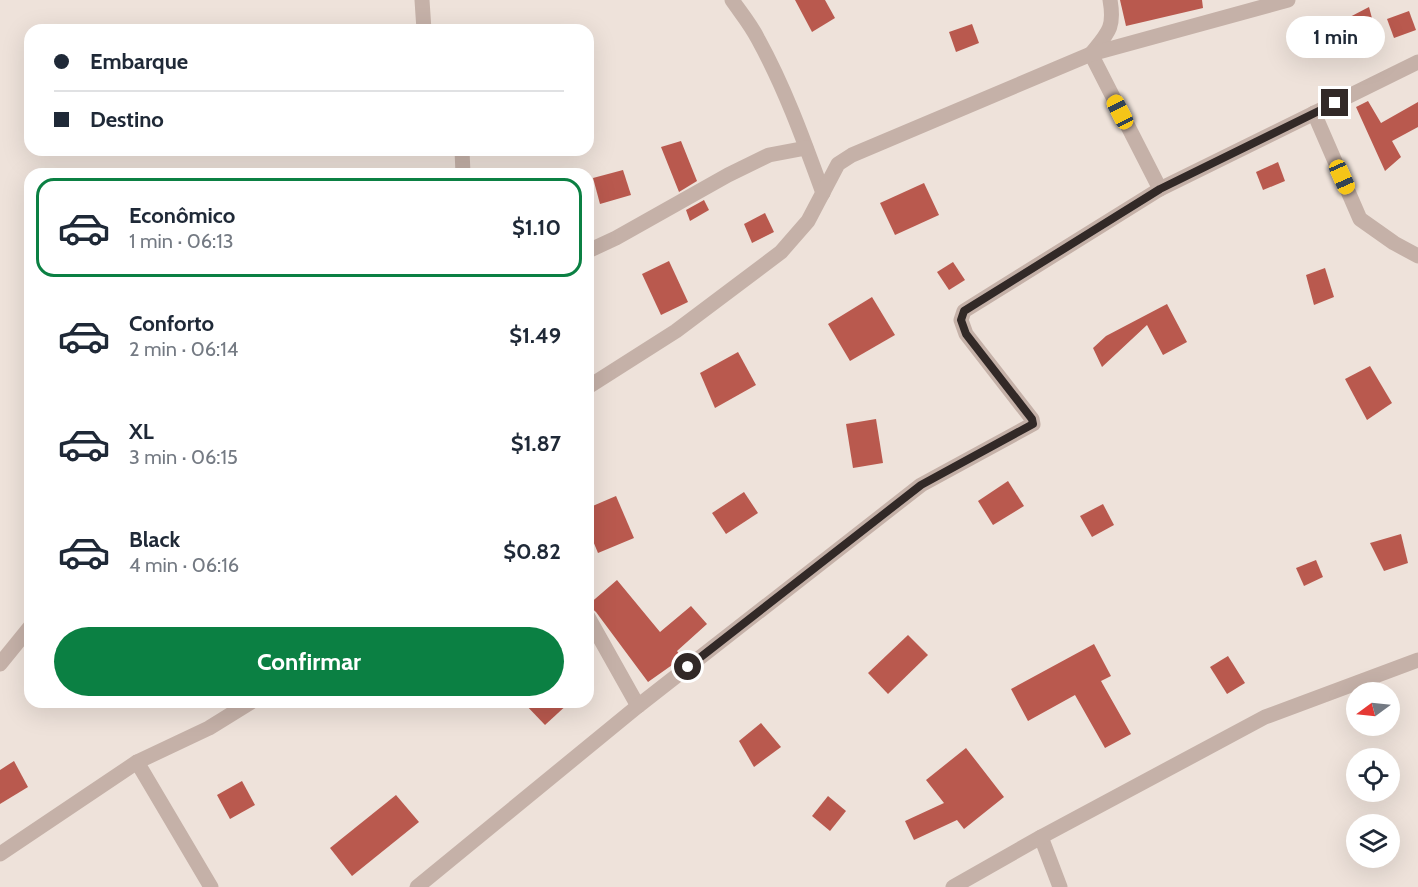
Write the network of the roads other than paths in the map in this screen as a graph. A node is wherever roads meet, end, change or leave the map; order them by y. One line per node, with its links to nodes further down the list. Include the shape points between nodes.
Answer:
1 (422, 0): 5 (street)
2 (732, 0): 9 (street, via 758,38)
3 (1110, 0): 6 (street, via 1111,29)
4 (1288, 0): 6 (street)
5 (424, 24)
6 (1091, 54): 10 (street); 11 (street, via 852,155 838,164)
7 (1418, 62): 8 (street)
8 (1314, 113): 10 (street); 13 (street, via 1360,219)
9 (806, 148): 11 (street); 12 (street, via 769,155)
10 (1160, 189): 19 (street, via 964,311 961,320 966,334 1033,424 921,485)
11 (823, 193): 14 (street, via 808,221 781,252 676,331)
12 (594, 248)
13 (1418, 256)
14 (594, 383)
15 (594, 628): 19 (street)
16 (24, 634): 18 (street)
17 (1418, 660): 22 (street, via 1265,717)
18 (0, 664)
19 (638, 706): 25 (street)
20 (241, 708): 21 (street, via 209,728)
21 (137, 762): 23 (street); 24 (street)
22 (1041, 837): 26 (street); 27 (street)
23 (0, 854)
24 (211, 887)
25 (417, 887)
26 (953, 887)
27 (1060, 887)

